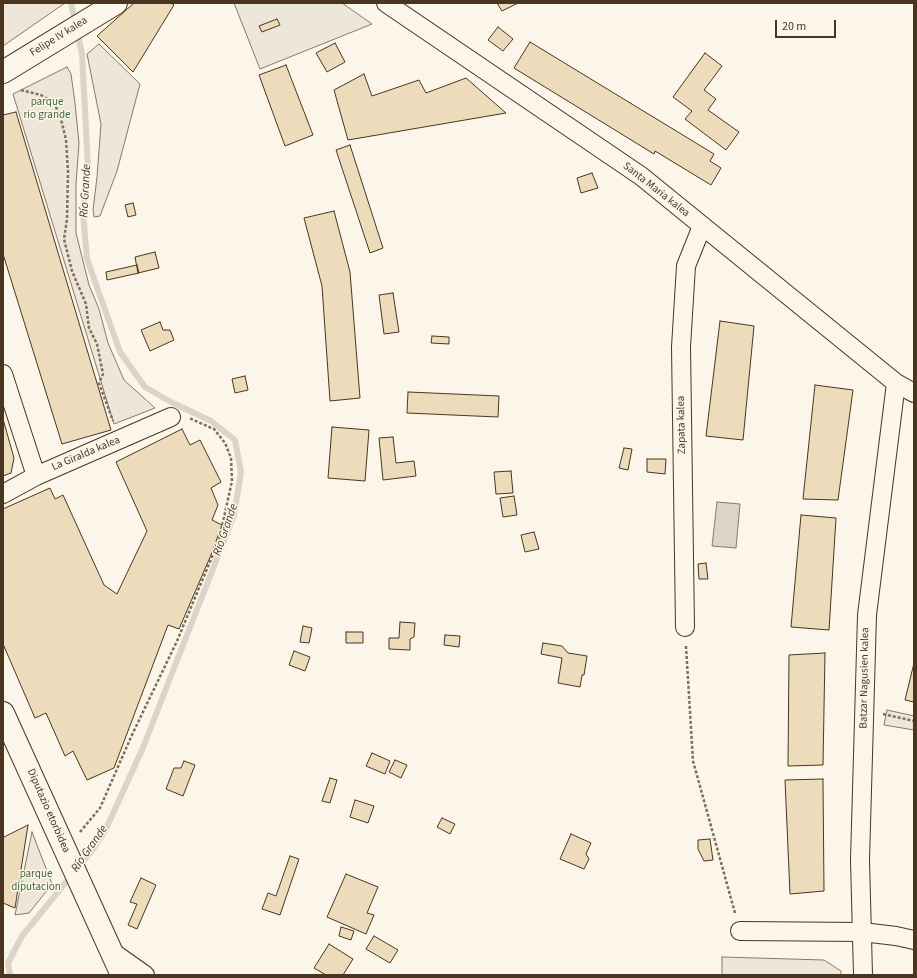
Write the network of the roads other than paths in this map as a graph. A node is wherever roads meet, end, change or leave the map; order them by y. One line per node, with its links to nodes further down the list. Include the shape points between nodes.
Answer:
1 (116, 3): 3 (main road, Felipe IV kalea)
2 (386, 3): 4 (street, Santa Maria kalea, via 641,176)
3 (3, 72)
4 (702, 226): 6 (street, Santa Maria kalea); 11 (street, Zapata kalea, via 686,266 681,347)
5 (3, 374): 9 (street)
6 (896, 383): 7 (street, Santa Maria kalea); 14 (street, Batzar Nagusien kalea, via 866,615 860,860)
7 (914, 393)
8 (179, 417): 9 (street, La Giralda kalea)
9 (36, 476): 10 (street, La Giralda kalea)
10 (3, 494)
11 (685, 627)
12 (3, 713): 16 (main road, Diputazio etorbidea)
13 (740, 931): 14 (street)
14 (862, 932): 15 (street); 19 (street, Batzar Nagusien kalea)
15 (914, 940)
16 (111, 951): 17 (main road, Diputazio etorbidea); 18 (street)
17 (122, 975)
18 (145, 975)
19 (863, 975)

